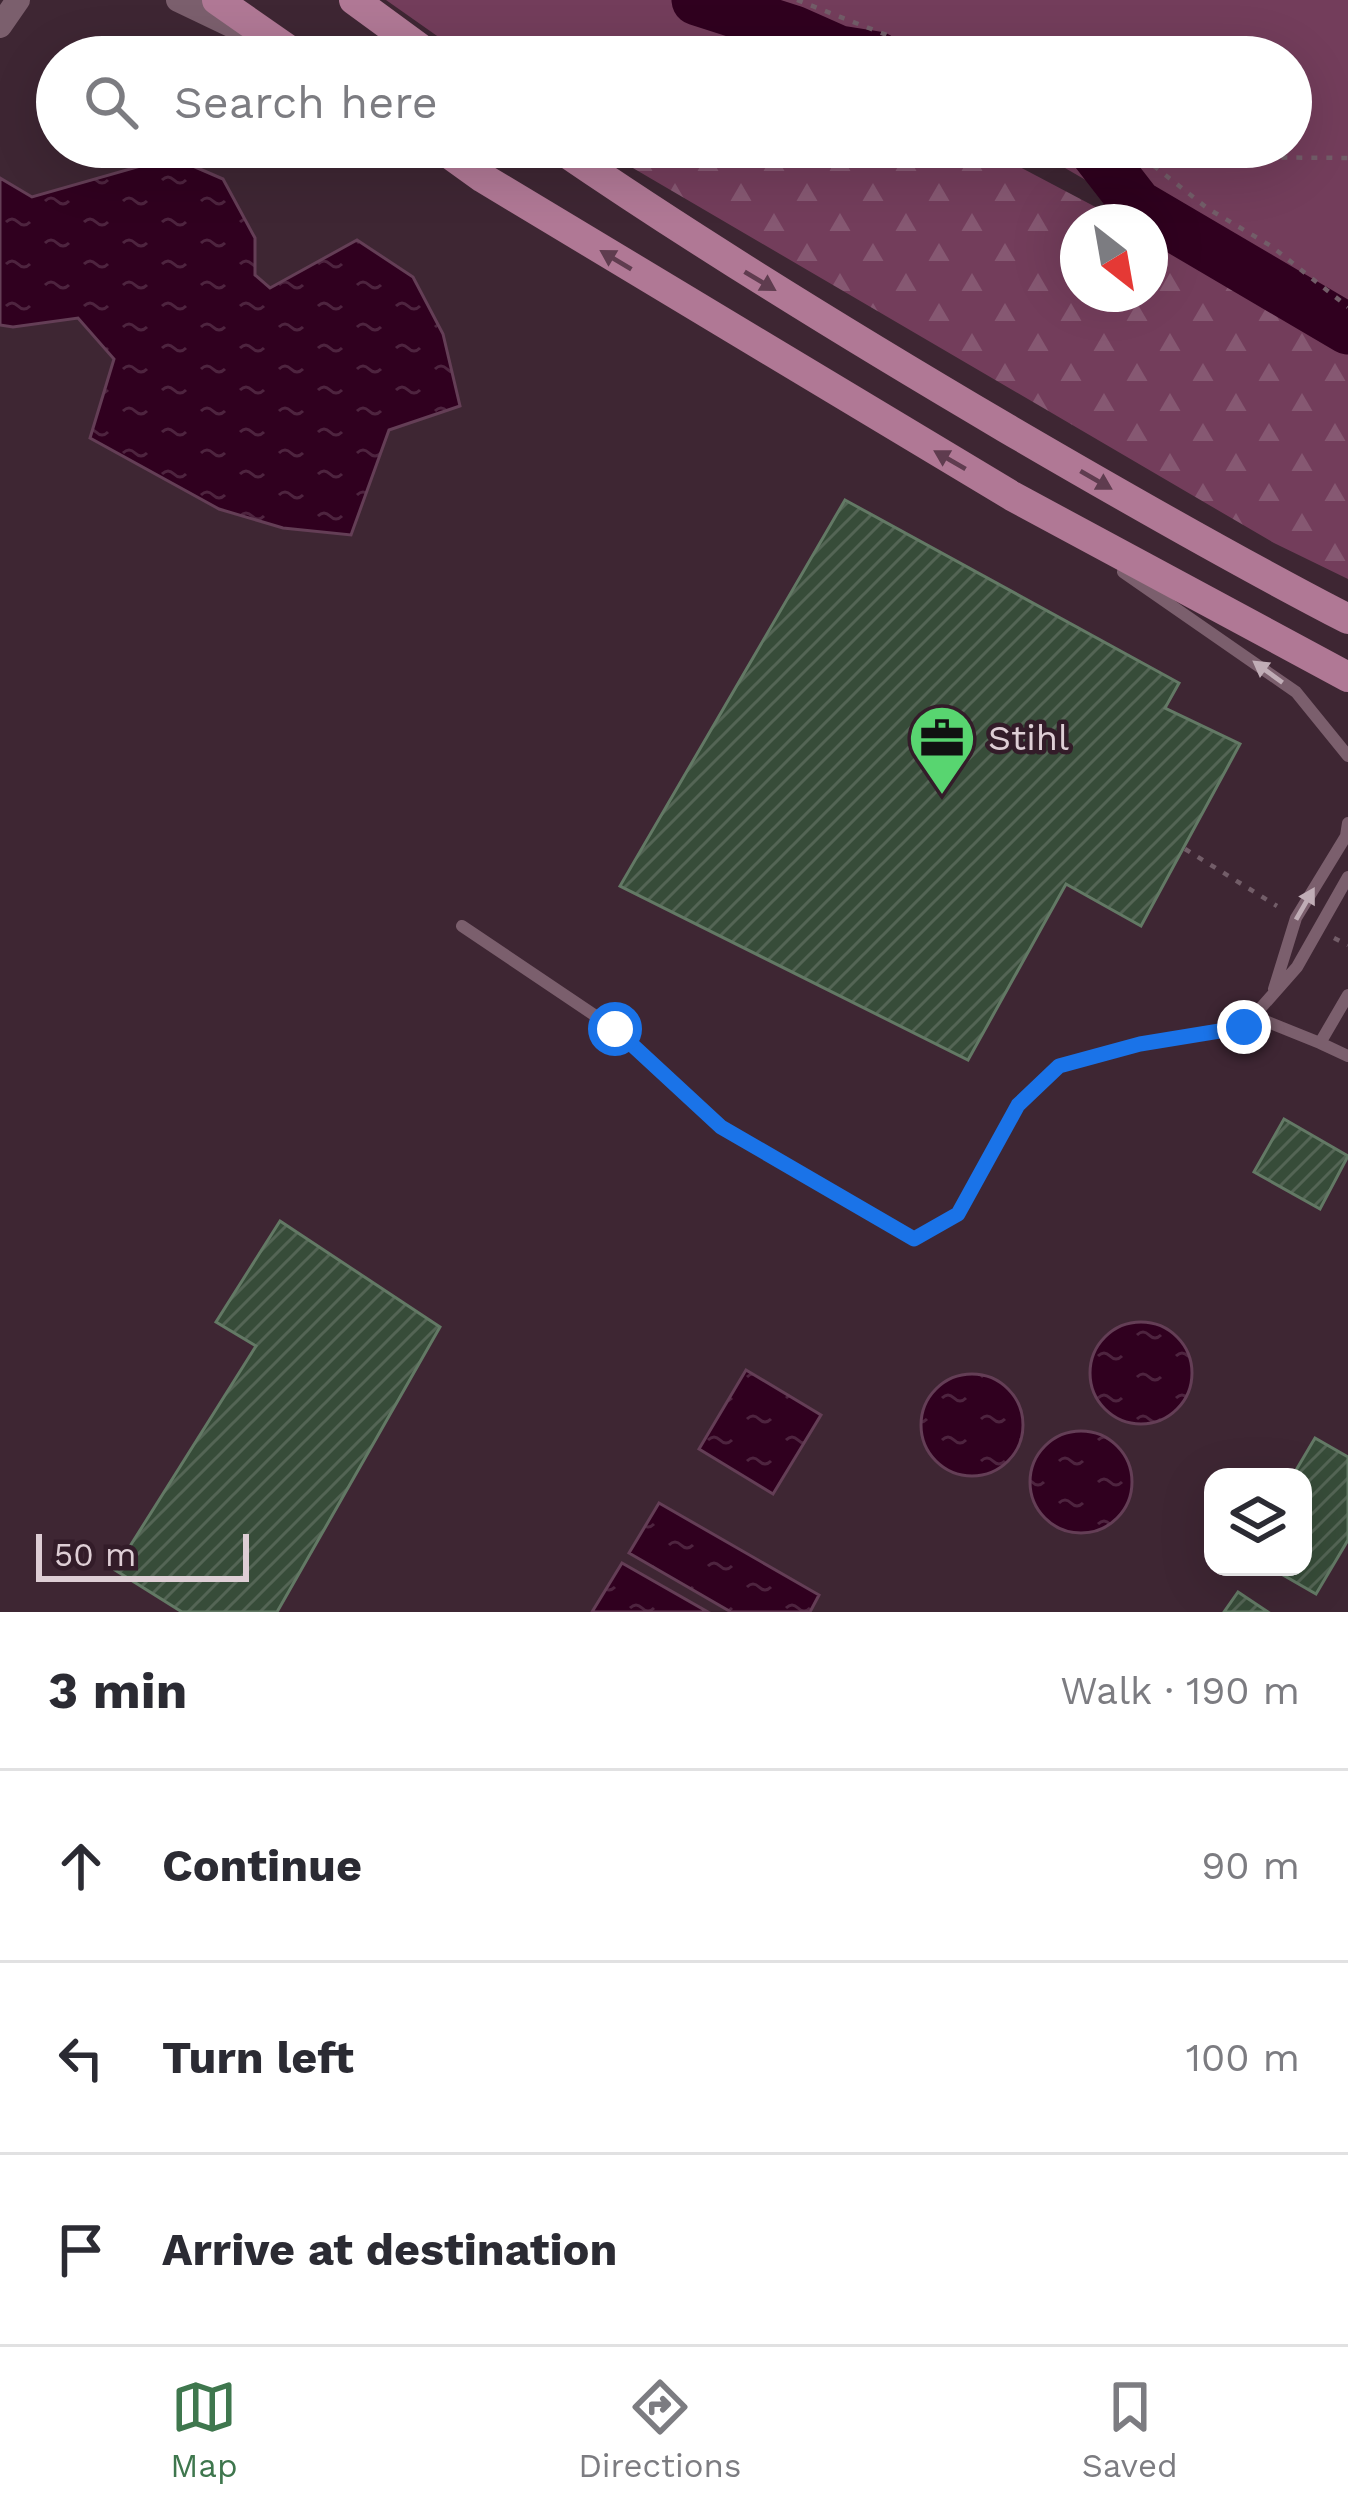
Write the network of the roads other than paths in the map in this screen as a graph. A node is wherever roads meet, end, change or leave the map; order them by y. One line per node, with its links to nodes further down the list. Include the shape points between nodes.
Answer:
1 (17, 0): 5 (street)
2 (178, 0): 6 (street)
3 (218, 0): 7 (main road)
4 (354, 0): 8 (main road)
5 (0, 26)
6 (254, 36)
7 (269, 36)
8 (403, 36)
9 (470, 168): 11 (main road, one-way to 9)
10 (589, 168): 12 (main road, one-way to 12, via 848,335)
11 (1012, 496): 13 (main road); 14 (lane, one-way to 11, via 1296,692)
12 (1348, 619)
13 (1348, 677)
14 (1348, 755)
15 (1348, 824): 18 (lane, one-way to 15, via 1296,918)
16 (1348, 877): 18 (lane, via 1297,967)
17 (462, 926): 20 (lane, via 615,1029 721,1127 914,1239 958,1214 1018,1105 1059,1066 1244,1027)
18 (1274, 990): 20 (lane)
19 (1348, 995): 21 (lane)
20 (1252, 1016): 21 (lane)
21 (1320, 1043): 22 (lane)
22 (1348, 1056)

